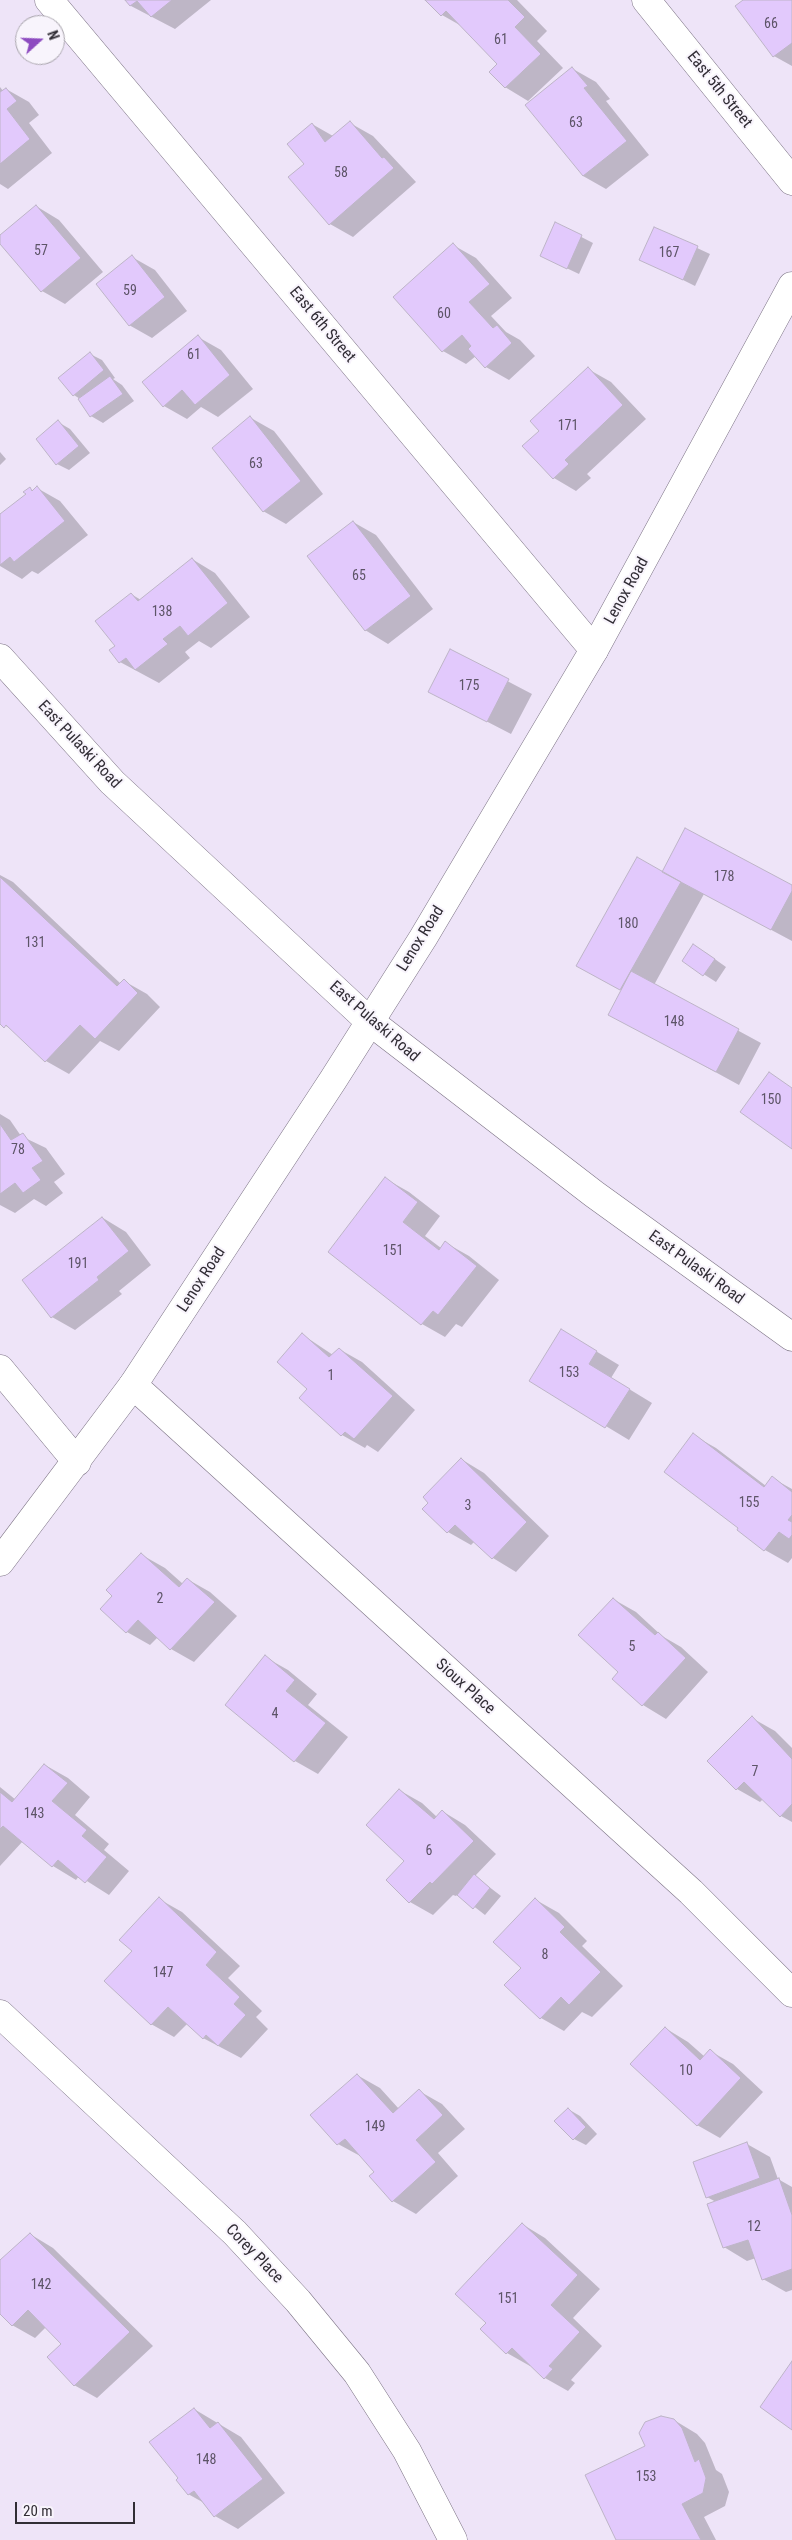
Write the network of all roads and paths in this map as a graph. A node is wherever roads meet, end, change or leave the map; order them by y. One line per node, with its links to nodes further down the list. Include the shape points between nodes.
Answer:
1 (49, 0): 5 (street, East 6th Street)
2 (646, 0): 3 (street, East 5th Street)
3 (792, 181)
4 (792, 286): 5 (street, Lenox Road)
5 (594, 650): 7 (street, Lenox Road, via 422,938)
6 (0, 658): 7 (street, East Pulaski Road, via 112,782)
7 (368, 1020): 8 (street, East Pulaski Road, via 594,1194); 10 (street, Lenox Road, via 333,1080)
8 (792, 1336)
9 (0, 1369): 11 (street)
10 (133, 1385): 11 (street, Lenox Road); 13 (street, Sioux Place, via 691,1892)
11 (77, 1462): 12 (street, Lenox Road)
12 (0, 1562)
13 (792, 1993)
14 (0, 2014): 15 (street, Corey Place, via 235,2233 298,2301 357,2374 407,2451)
15 (452, 2540)

